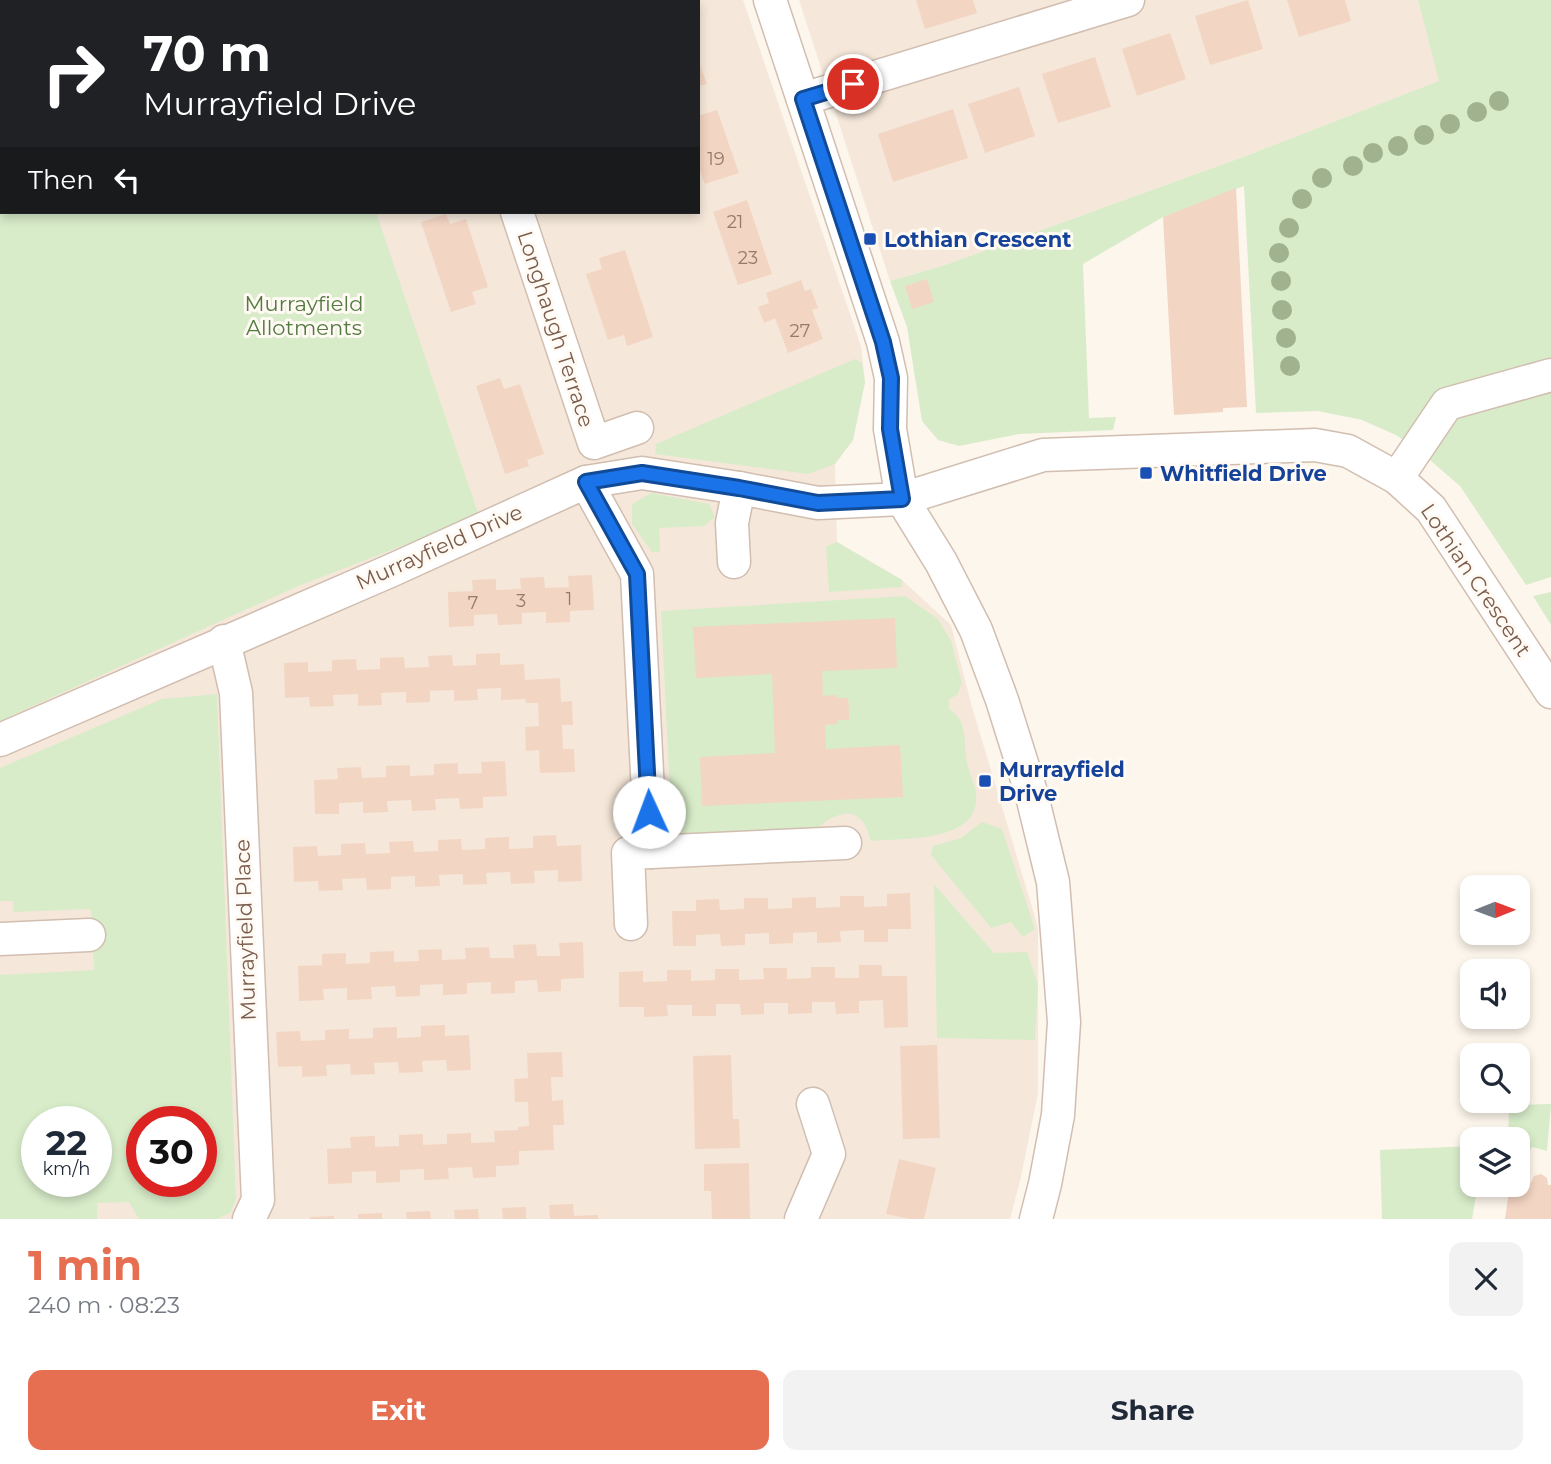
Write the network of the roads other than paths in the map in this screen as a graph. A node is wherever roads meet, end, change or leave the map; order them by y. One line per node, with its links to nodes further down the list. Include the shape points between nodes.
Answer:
1 (770, 0): 3 (street)
2 (1128, 0): 3 (street)
3 (803, 99): 10 (street, via 883,342 891,378 890,429)
4 (518, 214): 6 (street, Longhaugh Terrace, via 594,443)
5 (1551, 375): 7 (street, via 1447,404)
6 (637, 428)
7 (1397, 478): 10 (street, Lothian Crescent, via 1348,451 1315,445 1043,456); 13 (street, Lothian Crescent, via 1438,518)
8 (586, 482): 9 (street, Murrayfield Drive, via 642,473); 12 (street, Murrayfield Drive); 16 (street, via 637,574)
9 (739, 488): 10 (street, Murrayfield Drive, via 818,503); 11 (street, via 732,523)
10 (902, 499): 23 (street, via 976,630 1031,792 1054,882 1064,1022 1058,1115)
11 (734, 562)
12 (224, 641): 14 (street, Murrayfield Drive); 21 (street, Murrayfield Place, via 236,693 258,1200)
13 (1551, 692)
14 (0, 740)
15 (845, 843): 16 (street)
16 (651, 852): 17 (street, via 628,853)
17 (631, 925)
18 (89, 935): 19 (street)
19 (0, 939)
20 (813, 1104): 22 (street, via 829,1154)
21 (249, 1219)
22 (801, 1219)
23 (1036, 1219)

